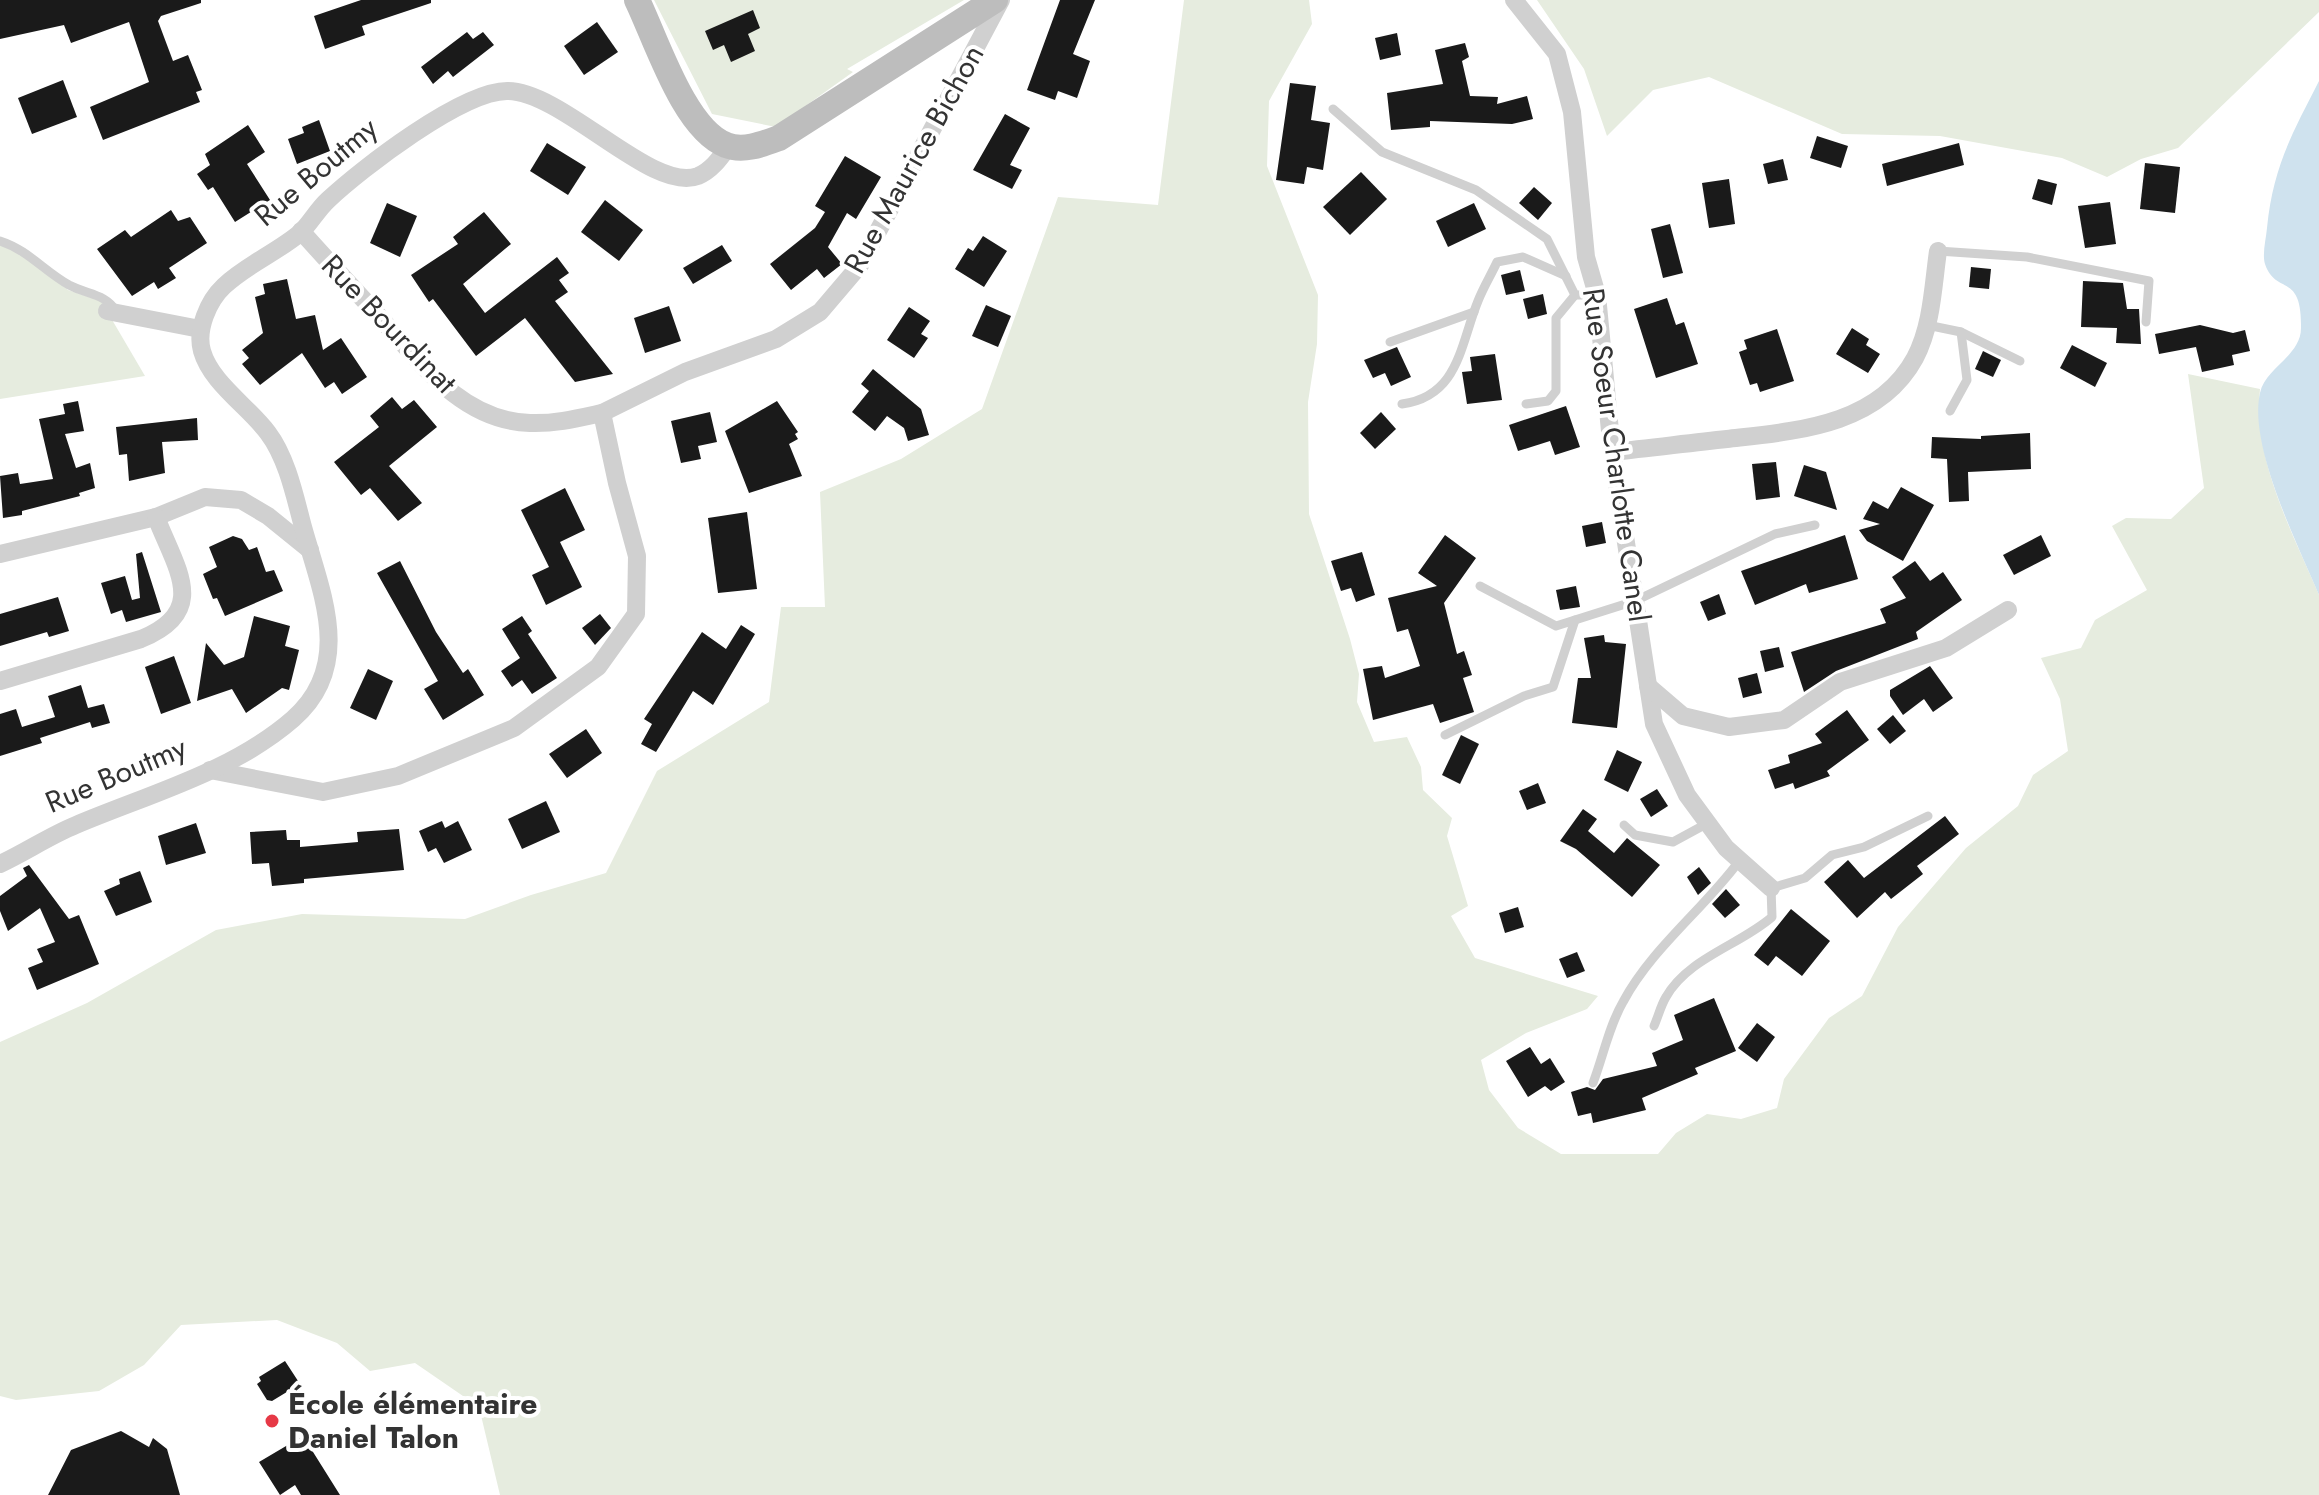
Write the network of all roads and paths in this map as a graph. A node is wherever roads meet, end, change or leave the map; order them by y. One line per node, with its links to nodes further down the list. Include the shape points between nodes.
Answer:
1 (637, 0): 5 (street, via 688,109 708,136)
2 (998, 0): 5 (street, via 779,138 754,147); 23 (street, Rue Maurice Bichon, via 860,265 820,312 776,339 685,372)
3 (1514, 0): 11 (street, Rue Soeur Charlotte Canel, via 1557,54 1572,112 1586,257)
4 (1333, 109): 9 (lane, via 1382,152 1476,190 1547,239)
5 (728, 147): 6 (street, Rue Boutmy, via 712,168 695,178 659,173 529,92 503,91 475,99 388,150 324,204)
6 (301, 231): 16 (street, Rue Boutmy, via 222,287); 23 (street, Rue Bourdinat, via 433,378 464,400 491,415 528,424)
7 (0, 241): 12 (lane, via 20,247 70,285 109,299)
8 (1938, 251): 14 (lane, via 2027,257 2149,281); 15 (street)
9 (1566, 276): 10 (lane); 13 (lane, via 1523,257 1497,262)
10 (1575, 295): 11 (lane); 21 (lane, via 1556,318 1556,391 1548,401)
11 (1597, 295): 24 (street, Rue Soeur Charlotte Canel)
12 (113, 312): 16 (street)
13 (1474, 312): 18 (lane); 20 (lane, via 1451,377 1434,393)
14 (2146, 322)
15 (1927, 325): 17 (lane); 24 (street, via 1914,359 1887,394 1844,419 1802,431)
16 (200, 329): 27 (street, Rue Boutmy, via 207,366 271,436)
17 (1961, 332): 19 (lane); 22 (lane, via 1967,380)
18 (1390, 342)
19 (2020, 361)
20 (1402, 404)
21 (1526, 404)
22 (1950, 411)
23 (602, 413): 36 (street, via 637,556 636,614 598,667 514,728 398,776 323,792)
24 (1612, 452): 30 (street, Rue Soeur Charlotte Canel)
25 (156, 517): 27 (street, via 205,497 241,500); 28 (street); 33 (street, via 185,596 163,630)
26 (1815, 525): 30 (lane, via 1775,534)
27 (310, 550): 36 (street, Rue Boutmy, via 331,619 325,673 295,718)
28 (0, 554)
29 (1480, 586): 32 (lane, via 1556,626)
30 (1635, 601): 32 (lane); 34 (street, Rue Soeur Charlotte Canel)
31 (2008, 610): 34 (street, via 1946,648 1840,682 1784,720 1729,727 1683,716)
32 (1575, 620): 35 (lane, via 1553,687)
33 (0, 681)
34 (1648, 686): 38 (street, Rue Soeur Charlotte Canel, via 1654,724 1687,795)
35 (1445, 735)
36 (210, 770): 41 (street, Rue Boutmy, via 55,833)
37 (1928, 816): 42 (lane, via 1864,847 1832,855 1805,878)
38 (1708, 823): 39 (lane, via 1673,842 1635,835); 40 (street, Rue Soeur Charlotte Canel)
39 (1624, 825)
40 (1740, 860): 42 (street, Rue Soeur Charlotte Canel); 44 (lane, via 1622,1002)
41 (0, 864)
42 (1771, 888): 43 (lane, via 1772,917 1683,977 1666,996)
43 (1654, 1026)
44 (1593, 1083)

